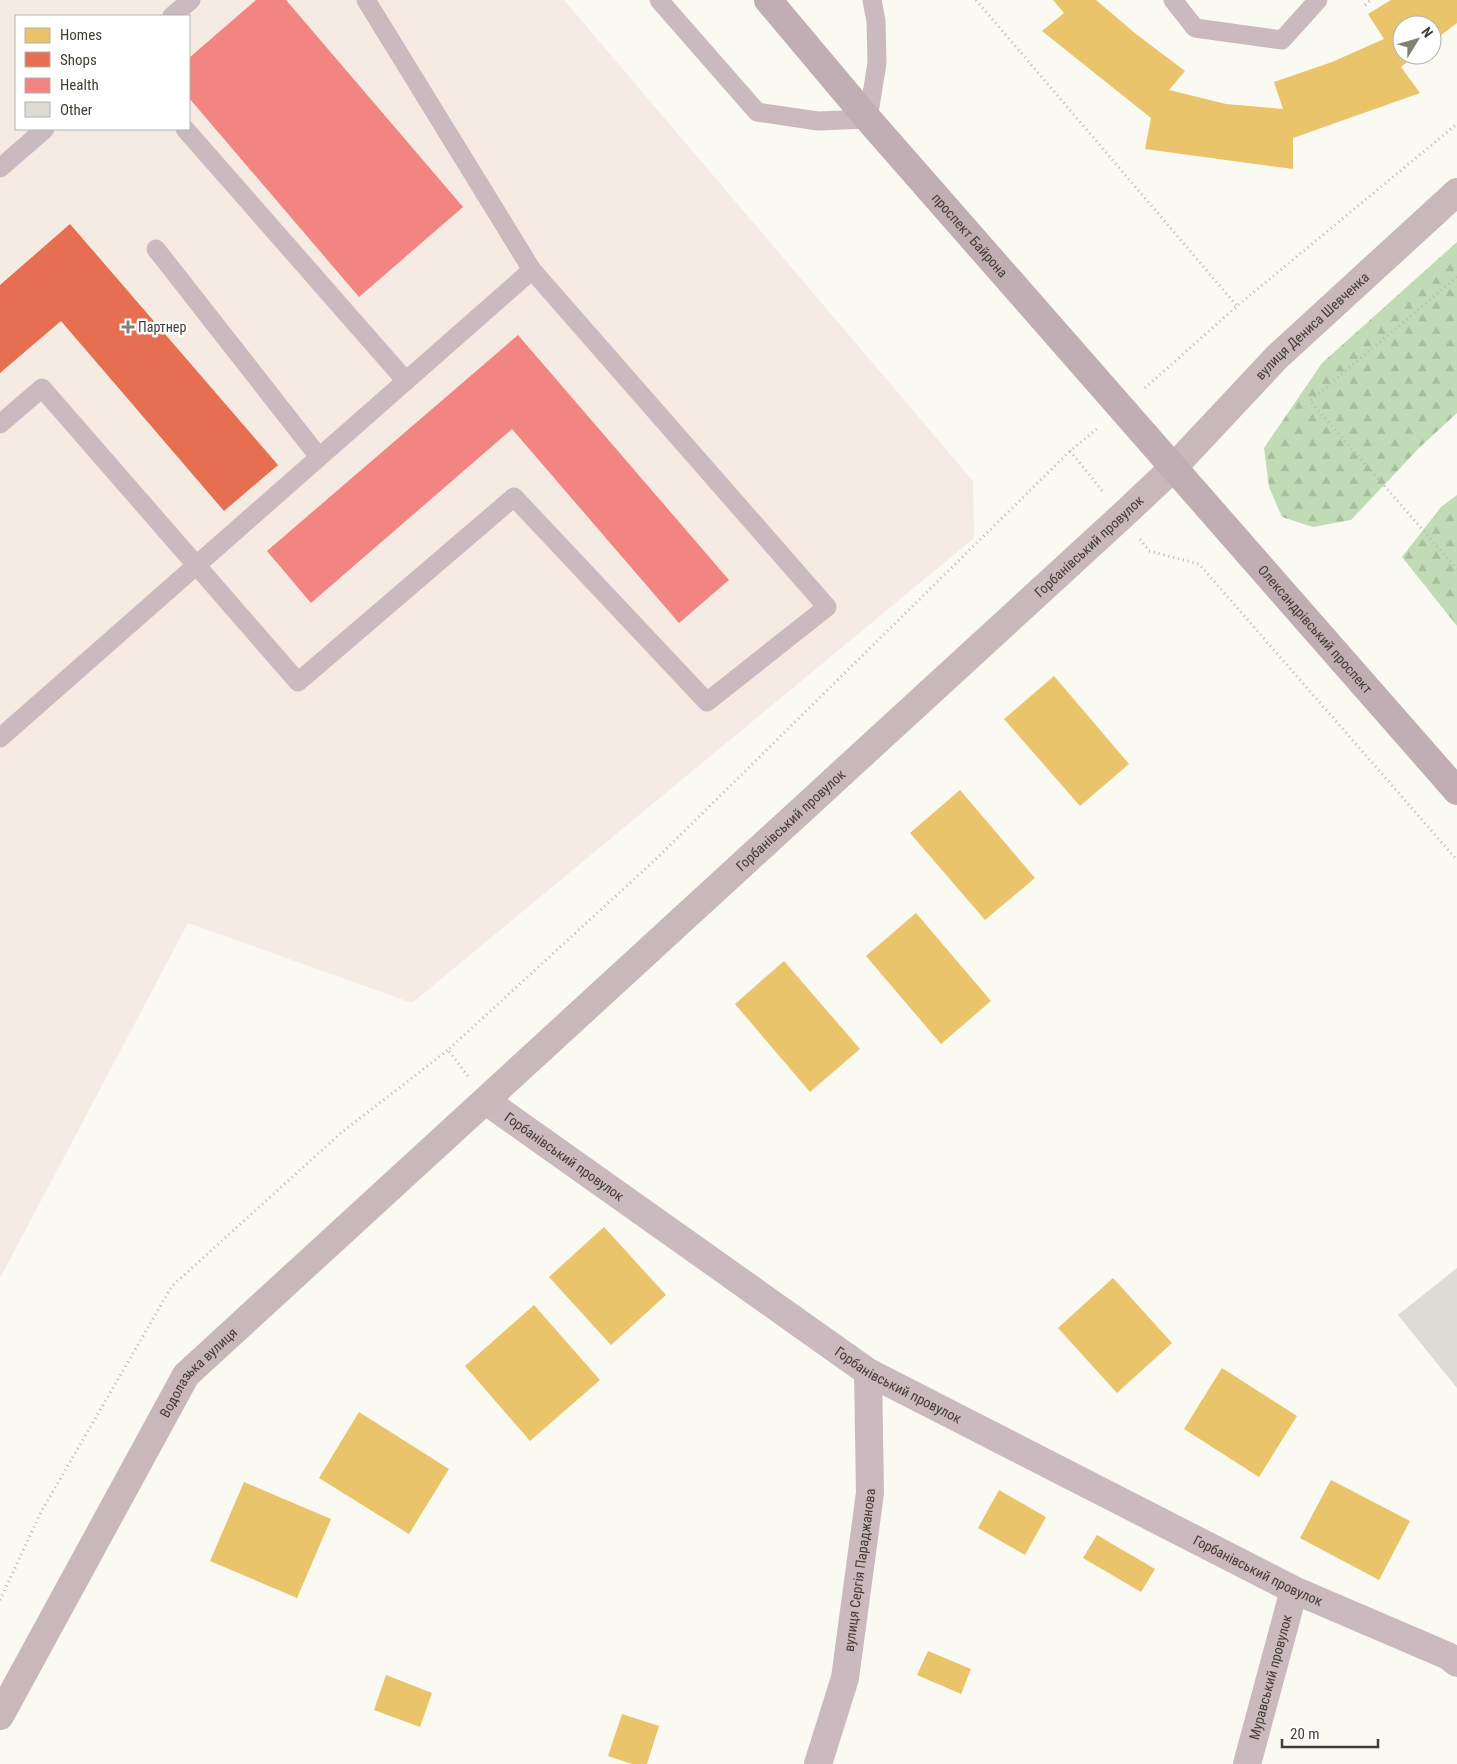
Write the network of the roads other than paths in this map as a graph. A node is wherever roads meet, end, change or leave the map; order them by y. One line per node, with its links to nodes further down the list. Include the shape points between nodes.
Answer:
1 (190, 0): 8 (lane)
2 (366, 0): 15 (lane)
3 (659, 0): 9 (lane, via 757,112 818,121)
4 (768, 0): 9 (main road, проспект Байрона)
5 (872, 0): 9 (lane, via 877,63)
6 (1173, 0): 7 (lane, via 1195,28 1282,40)
7 (1318, 0)
8 (173, 15)
9 (868, 119): 19 (main road, проспект Байрона)
10 (44, 130): 12 (lane)
11 (186, 130): 16 (lane)
12 (0, 168)
13 (1457, 192): 19 (street, вулиця Дениса Шевченка, via 1277,357)
14 (156, 249): 18 (lane)
15 (532, 270): 16 (lane); 20 (lane, via 827,607 707,702 514,497 298,682)
16 (406, 381): 18 (lane)
17 (0, 424): 20 (lane, via 42,388)
18 (318, 457): 20 (lane)
19 (1173, 468): 22 (main road, Олександрівський проспект); 23 (street, Горбанівський провулок)
20 (197, 565): 21 (lane)
21 (0, 738)
22 (1457, 791)
23 (486, 1101): 24 (street, Горбанівський провулок); 27 (street, Водолазька вулиця, via 186,1375)
24 (868, 1372): 25 (street, Горбанівський провулок); 28 (street, вулиця Сергія Параджанова, via 870,1493 845,1678)
25 (1294, 1590): 26 (street, Горбанівський провулок, via 1448,1656); 29 (street, Муравський провулок)
26 (1457, 1663)
27 (0, 1716)
28 (818, 1764)
29 (1248, 1764)

